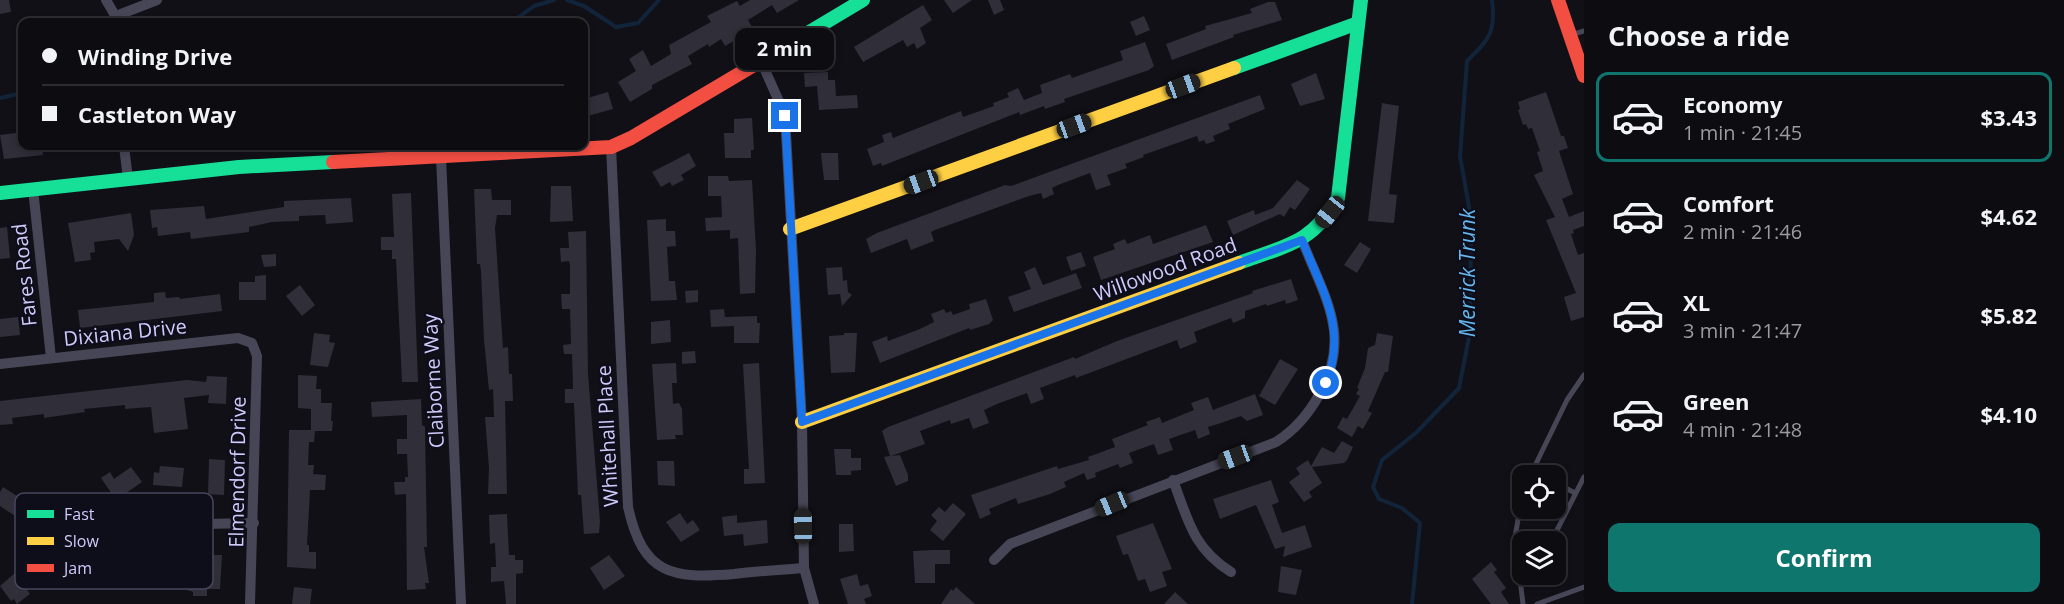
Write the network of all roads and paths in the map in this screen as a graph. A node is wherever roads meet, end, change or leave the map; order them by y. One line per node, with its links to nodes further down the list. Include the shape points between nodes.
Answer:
1 (106, 0): 6 (street)
2 (157, 0): 7 (street)
3 (863, 0): 11 (street)
4 (1361, 0): 8 (street, Willowood Road)
5 (1558, 0): 10 (street)
6 (113, 18)
7 (118, 18)
8 (1358, 22): 21 (street); 22 (street, Willowood Road, via 1338,198 1320,224)
9 (1584, 31): 10 (lane)
10 (1570, 35): 12 (street)
11 (761, 61): 13 (street); 21 (street, via 785,116)
12 (1584, 76)
13 (611, 147): 14 (street); 37 (street, Whitehall Place, via 628,507 637,538 655,562 680,575 701,577)
14 (588, 148)
15 (124, 150): 18 (street)
16 (560, 150): 17 (street)
17 (441, 157): 18 (street, via 239,167); 42 (street, Claiborne Way)
18 (128, 179): 19 (street)
19 (33, 189): 20 (street); 24 (street, Fares Road)
20 (0, 193)
21 (790, 229): 27 (street)
22 (1302, 240): 27 (street, Willowood Road); 30 (street, via 1336,332 1336,350 1326,383 1302,421 1281,439)
23 (252, 343): 24 (street, Dixiana Drive, via 238,338); 33 (street, Elmendorf Drive, via 257,356)
24 (51, 358): 25 (street, Dixiana Drive)
25 (0, 364)
26 (1584, 375): 28 (lane)
27 (802, 422): 37 (street)
28 (1535, 465)
29 (1584, 477): 32 (lane)
30 (1173, 480): 36 (street, via 1010,544); 38 (street, via 1192,534 1203,549)
31 (1566, 488): 32 (lane)
32 (1575, 493): 35 (lane)
33 (254, 523): 34 (street); 41 (street, Elmendorf Drive)
34 (213, 524)
35 (1556, 531)
36 (994, 560)
37 (804, 568): 43 (street)
38 (1231, 572)
39 (1521, 585): 44 (lane)
40 (1584, 587): 45 (lane)
41 (250, 604)
42 (461, 604)
43 (814, 604)
44 (1522, 604)
45 (1537, 604)

